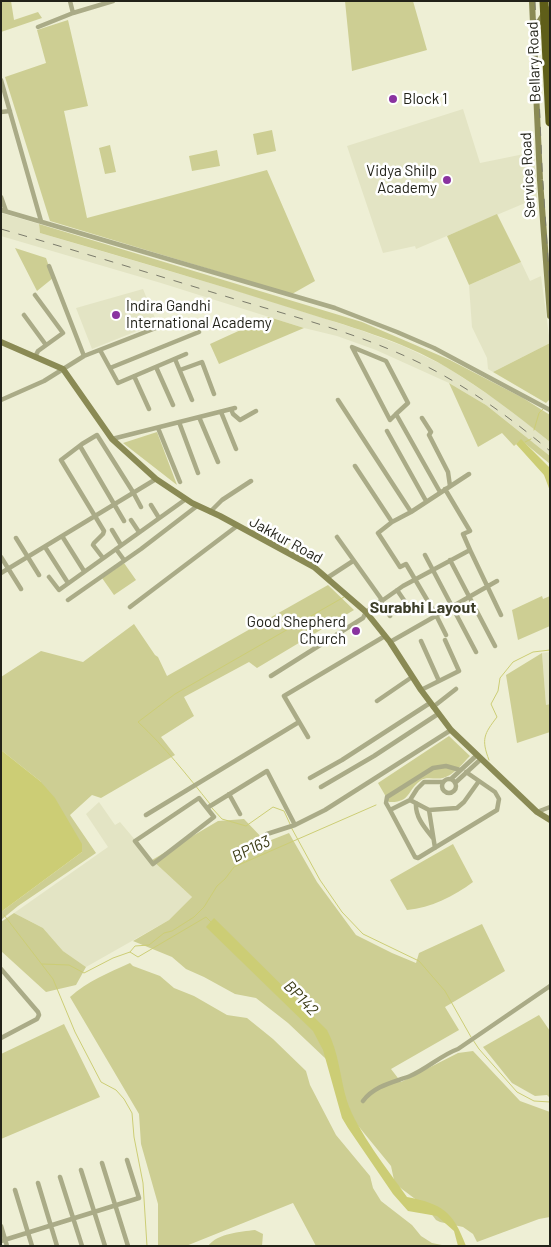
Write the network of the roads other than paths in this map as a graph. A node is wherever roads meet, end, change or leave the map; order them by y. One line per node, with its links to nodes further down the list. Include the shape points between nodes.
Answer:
1 (70, 1): 6 (street)
2 (113, 1): 6 (street)
3 (532, 1): 8 (street, Service Road)
4 (544, 1): 12 (highway, Bellary Road, bridge)
5 (550, 9): 8 (street)
6 (73, 13): 7 (street)
7 (38, 27)
8 (533, 31): 19 (street, Service Road)
9 (1, 80): 10 (street)
10 (10, 111): 11 (street); 15 (street)
11 (1, 112)
12 (550, 122)
13 (1, 197): 14 (street)
14 (3, 211): 15 (street)
15 (41, 221): 40 (street, via 366,320 434,348)
16 (49, 266): 26 (street)
17 (35, 295): 23 (street, via 63,333)
18 (24, 315): 23 (street)
19 (550, 316)
20 (166, 324): 24 (street)
21 (199, 332): 30 (street)
22 (1, 342): 27 (street)
23 (46, 345): 27 (street)
24 (100, 350): 26 (street); 30 (street)
25 (186, 354): 28 (street)
26 (84, 356): 31 (street)
27 (34, 357): 31 (street)
28 (175, 359): 29 (street); 32 (street)
29 (156, 367): 33 (street); 38 (street)
30 (110, 368): 33 (street, via 118,383)
31 (63, 370): 35 (street, via 44,382); 49 (street, Jakkur Road)
32 (180, 370): 34 (street, via 202,362); 36 (street)
33 (134, 376): 39 (street)
34 (214, 394)
35 (1, 400)
36 (192, 400)
37 (338, 400): 69 (street)
38 (173, 406)
39 (149, 409)
40 (550, 410)
41 (256, 411): 42 (street, via 240,420 233,414 233,409)
42 (221, 412): 44 (street); 51 (street)
43 (396, 414): 43 (street, via 390,420 352,347 386,361 408,403); 61 (street)
44 (199, 417): 46 (street); 52 (street)
45 (422, 418): 59 (street, via 448,472)
46 (179, 422): 47 (street); 54 (street)
47 (158, 428): 49 (street); 58 (street)
48 (387, 430): 63 (street)
49 (112, 439): 56 (street, Jakkur Road)
50 (80, 446): 60 (street, via 97,436); 64 (street); 70 (street, via 61,460)
51 (236, 449)
52 (218, 462)
53 (355, 466): 74 (street)
54 (198, 473)
55 (469, 474): 59 (street)
56 (156, 478): 60 (street); 62 (street, Jakkur Road)
57 (251, 481): 68 (street)
58 (180, 482)
59 (448, 487): 61 (street); 84 (street, via 470,531 463,534)
60 (133, 492): 64 (street); 67 (street)
61 (440, 492): 63 (street)
62 (186, 499): 66 (street, Jakkur Road); 71 (street)
63 (426, 501): 69 (street)
64 (114, 504): 70 (street); 73 (street)
65 (151, 506): 71 (street)
66 (197, 506): 68 (street, Jakkur Road); 89 (street)
67 (141, 507)
68 (210, 512): 75 (street, Jakkur Road)
69 (411, 512): 74 (street)
70 (95, 516): 78 (street); 88 (street, via 104,531 93,545)
71 (159, 518): 77 (street)
72 (131, 520): 77 (street)
73 (124, 521)
74 (392, 522): 99 (street, via 378,533 400,567 406,564)
75 (237, 526): 98 (street, Jakkur Road, via 314,567); 110 (street)
76 (112, 530): 81 (street)
77 (139, 532): 81 (street)
78 (62, 536): 82 (street); 94 (street)
79 (337, 537): 91 (street)
80 (16, 538): 87 (street)
81 (121, 545): 83 (street)
82 (45, 547): 87 (street); 101 (street)
83 (116, 548): 88 (street); 89 (street)
84 (470, 550): 90 (street); 102 (street)
85 (425, 555): 93 (street)
86 (1, 557): 92 (street)
87 (28, 557): 92 (street); 96 (street)
88 (103, 558): 94 (street)
89 (124, 560): 106 (street)
90 (450, 560): 93 (street); 105 (street)
91 (353, 561): 98 (street); 107 (street)
92 (9, 569): 95 (street); 103 (street)
93 (432, 570): 99 (street); 108 (street)
94 (84, 571): 101 (street)
95 (1, 573)
96 (39, 575)
97 (49, 577): 101 (street, via 59,590)
98 (327, 578): 111 (street, Jakkur Road)
99 (415, 579): 104 (street); 112 (street)
100 (497, 581): 102 (street)
101 (68, 583)
102 (487, 586): 105 (street); 113 (street)
103 (21, 589)
104 (397, 590): 107 (street); 109 (street)
105 (470, 596): 108 (street); 118 (street)
106 (68, 600)
107 (381, 601): 111 (street); 114 (street)
108 (452, 605): 112 (street); 119 (street)
109 (408, 606)
110 (130, 607)
111 (366, 612): 115 (street, Jakkur Road); 120 (street, via 363,618)
112 (436, 615): 116 (street); 122 (street, via 459,671)
113 (501, 615)
114 (390, 616)
115 (385, 636): 116 (street, Jakkur Road); 128 (street, via 284,696)
116 (390, 642): 121 (street, Jakkur Road)
117 (421, 642): 122 (street)
118 (495, 646)
119 (476, 652)
120 (270, 676)
121 (412, 677): 124 (street, Jakkur Road); 125 (street)
122 (439, 681): 124 (street)
123 (456, 689): 126 (street)
124 (421, 690): 126 (street, Jakkur Road)
125 (377, 701)
126 (431, 705): 127 (street, Jakkur Road); 134 (street)
127 (438, 714): 129 (street, Jakkur Road); 139 (street)
128 (299, 722): 130 (street); 149 (street)
129 (451, 730): 131 (street, Jakkur Road); 151 (street, via 325,810)
130 (308, 737)
131 (479, 757): 132 (street); 133 (street); 147 (street, Jakkur Road)
132 (460, 770): 135 (street); 145 (street, via 446,766 433,768 387,797)
133 (466, 772): 136 (street); 138 (street)
134 (310, 778)
135 (451, 779): 137 (street); 138 (street)
136 (479, 781): 146 (street, via 457,808); 154 (street, via 497,795 498,810)
137 (443, 782): 138 (street, via 442,788 448,793 454,790); 141 (street, via 424,782)
138 (455, 782)
139 (321, 787)
140 (229, 794): 143 (street); 148 (street); 151 (street, via 267,771)
141 (410, 800): 142 (street); 145 (street)
142 (416, 803): 146 (street); 153 (street, via 420,821)
143 (209, 806): 143 (street, via 199,798 136,841 153,864 214,817)
144 (550, 807): 147 (street)
145 (390, 810): 154 (street, via 415,857 419,858)
146 (429, 810): 153 (street)
147 (537, 812): 150 (street, Jakkur Road)
148 (240, 814)
149 (146, 816)
150 (550, 820)
151 (295, 825): 152 (street)
152 (267, 834)
153 (433, 838): 154 (street)
154 (435, 848)
155 (1, 969): 157 (street, via 39,1016)
156 (550, 986): 158 (street, via 458,1049 411,1075 369,1092)
157 (1, 1038)
158 (363, 1101)
159 (127, 1160): 165 (street, via 138,1198)
160 (102, 1163): 165 (street)
161 (81, 1170): 166 (street)
162 (60, 1177): 167 (street)
163 (38, 1183): 168 (street)
164 (15, 1190): 170 (street)
165 (116, 1205): 166 (street); 177 (street)
166 (94, 1212): 167 (street); 176 (street)
167 (74, 1219): 168 (street); 175 (street)
168 (51, 1225): 170 (street); 174 (street)
169 (1, 1226): 171 (street)
170 (29, 1232): 171 (street); 173 (street)
171 (3, 1240): 172 (street)
172 (7, 1246)
173 (32, 1246)
174 (57, 1246)
175 (82, 1246)
176 (105, 1246)
177 (128, 1246)

